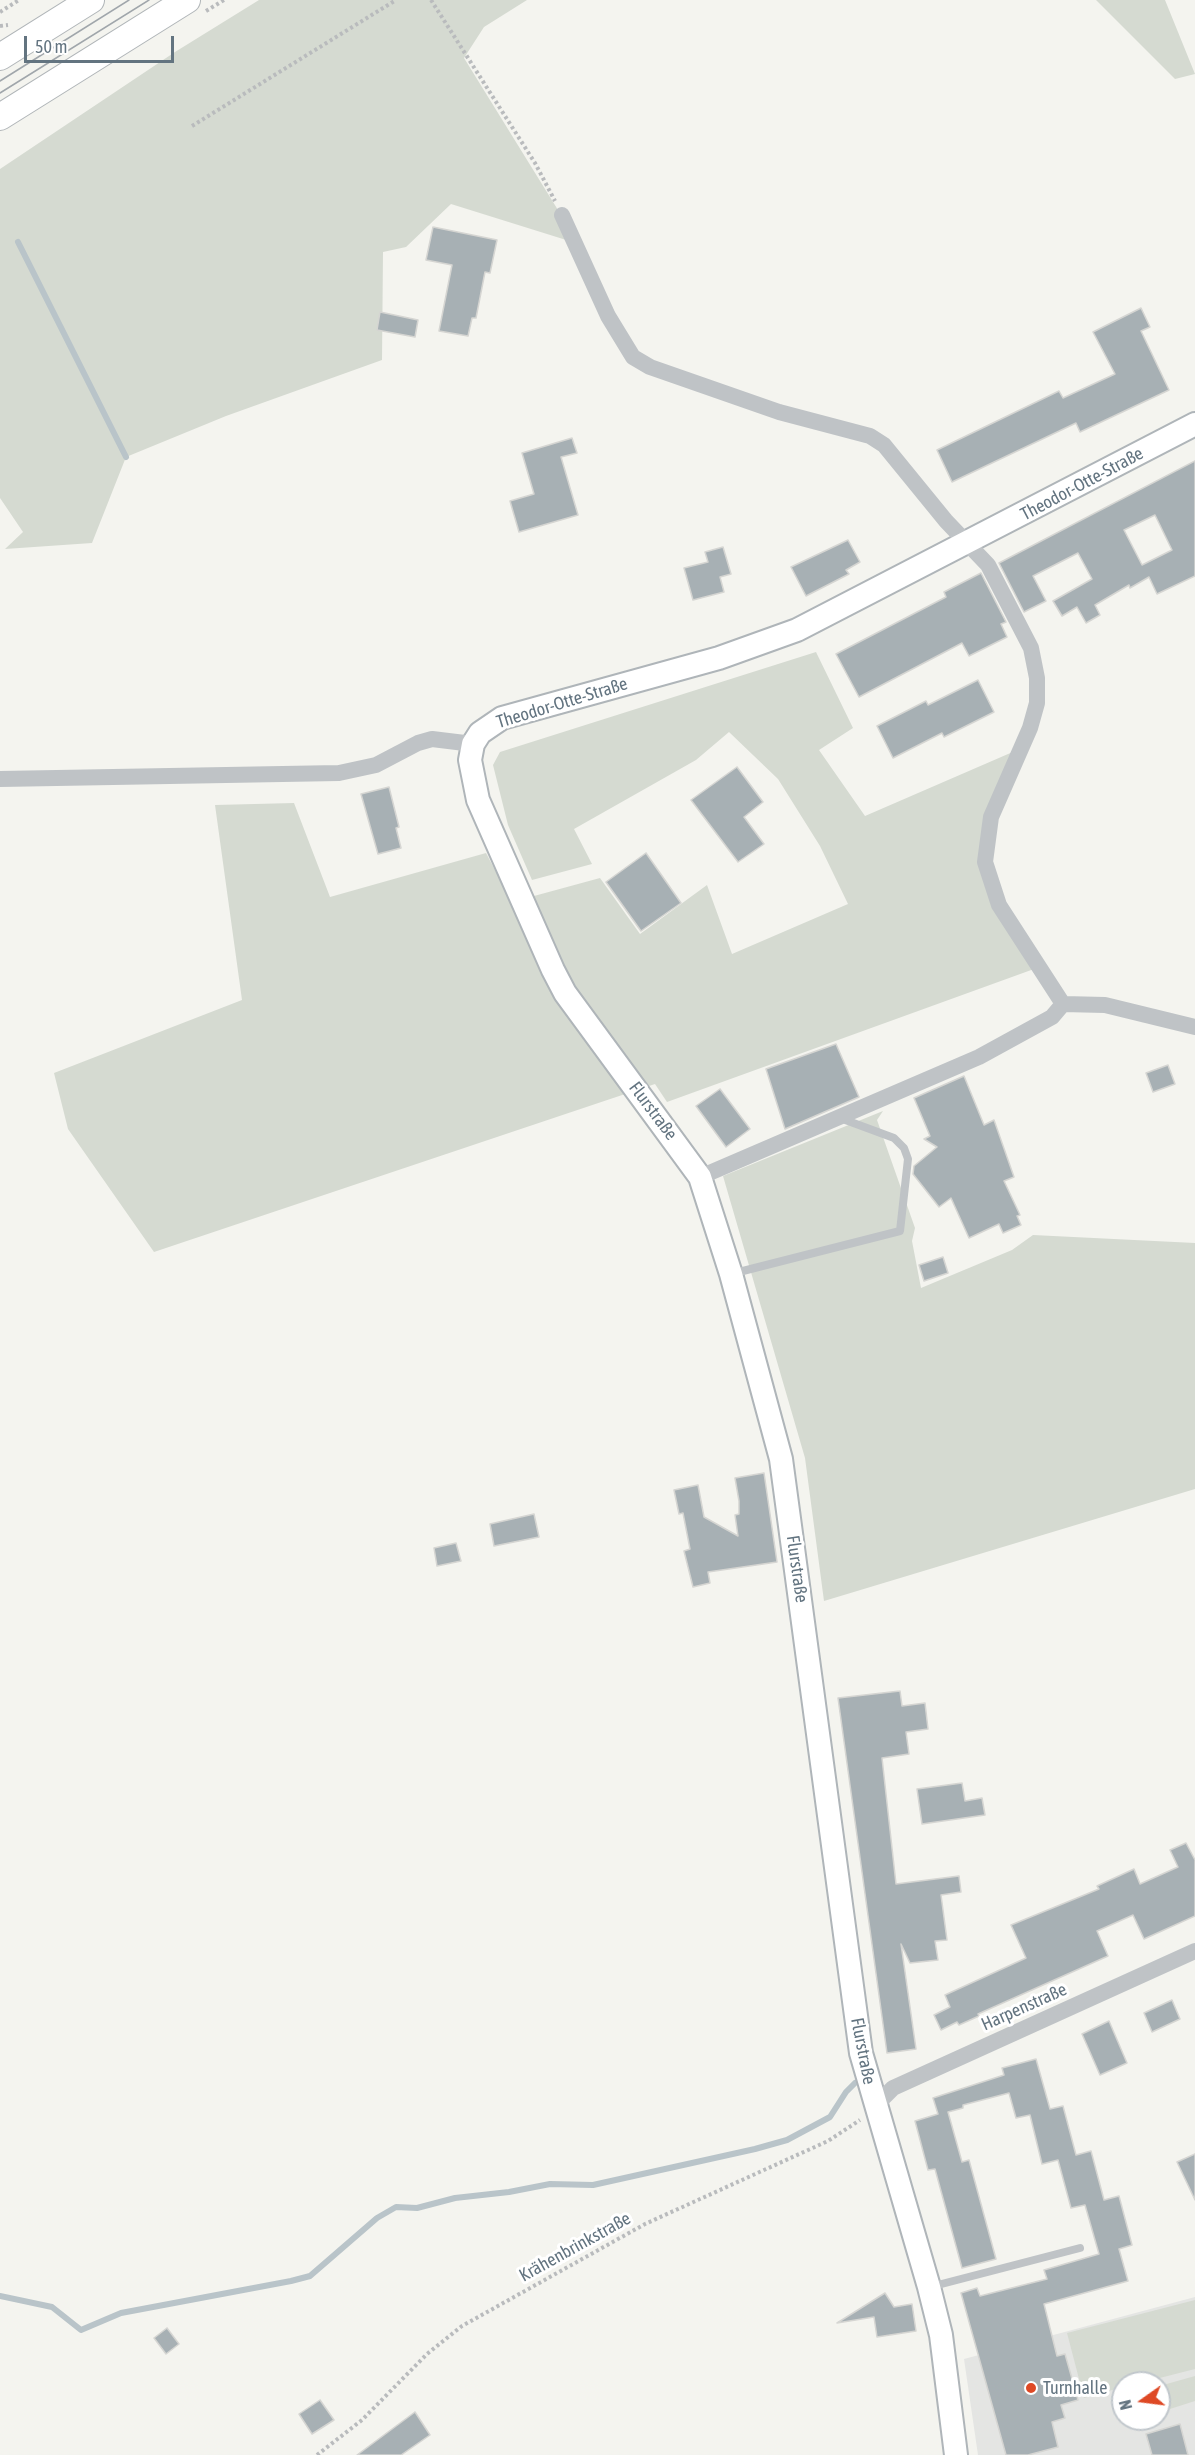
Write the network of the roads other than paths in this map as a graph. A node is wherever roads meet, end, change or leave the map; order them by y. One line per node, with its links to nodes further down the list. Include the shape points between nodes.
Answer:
1 (91, 0): 3 (main road)
2 (187, 0): 4 (main road)
3 (0, 57)
4 (0, 117)
5 (562, 215): 7 (street, via 608,316 633,357 650,367 779,412 870,436 884,445)
6 (1195, 424): 7 (street, Theodor-Otte-Straße)
7 (969, 543): 8 (street, Theodor-Otte-Straße, via 797,630 719,658 502,718 488,725); 10 (street, via 988,565 1011,608 1031,648 1037,678 1037,703 1030,729 991,817 985,862 999,905)
8 (473, 744): 9 (street, via 432,739 418,742 376,765 339,772); 13 (street, Flurstraße, via 471,775 478,800 565,993)
9 (0, 779)
10 (1063, 1004): 11 (street, via 1105,1005); 12 (street, via 1052,1017 979,1057)
11 (1195, 1027)
12 (840, 1118): 13 (street); 14 (lane, via 894,1138 907,1153 900,1231)
13 (700, 1177): 14 (street, Flurstraße)
14 (731, 1274): 16 (street, Flurstraße, via 781,1459 861,2053)
15 (1195, 1951): 16 (street, Harpenstraße, via 893,2088)
16 (874, 2106): 18 (street, Flurstraße)
17 (1080, 2248): 18 (lane)
18 (929, 2288): 19 (street, Flurstraße, via 941,2335)
19 (956, 2455)

